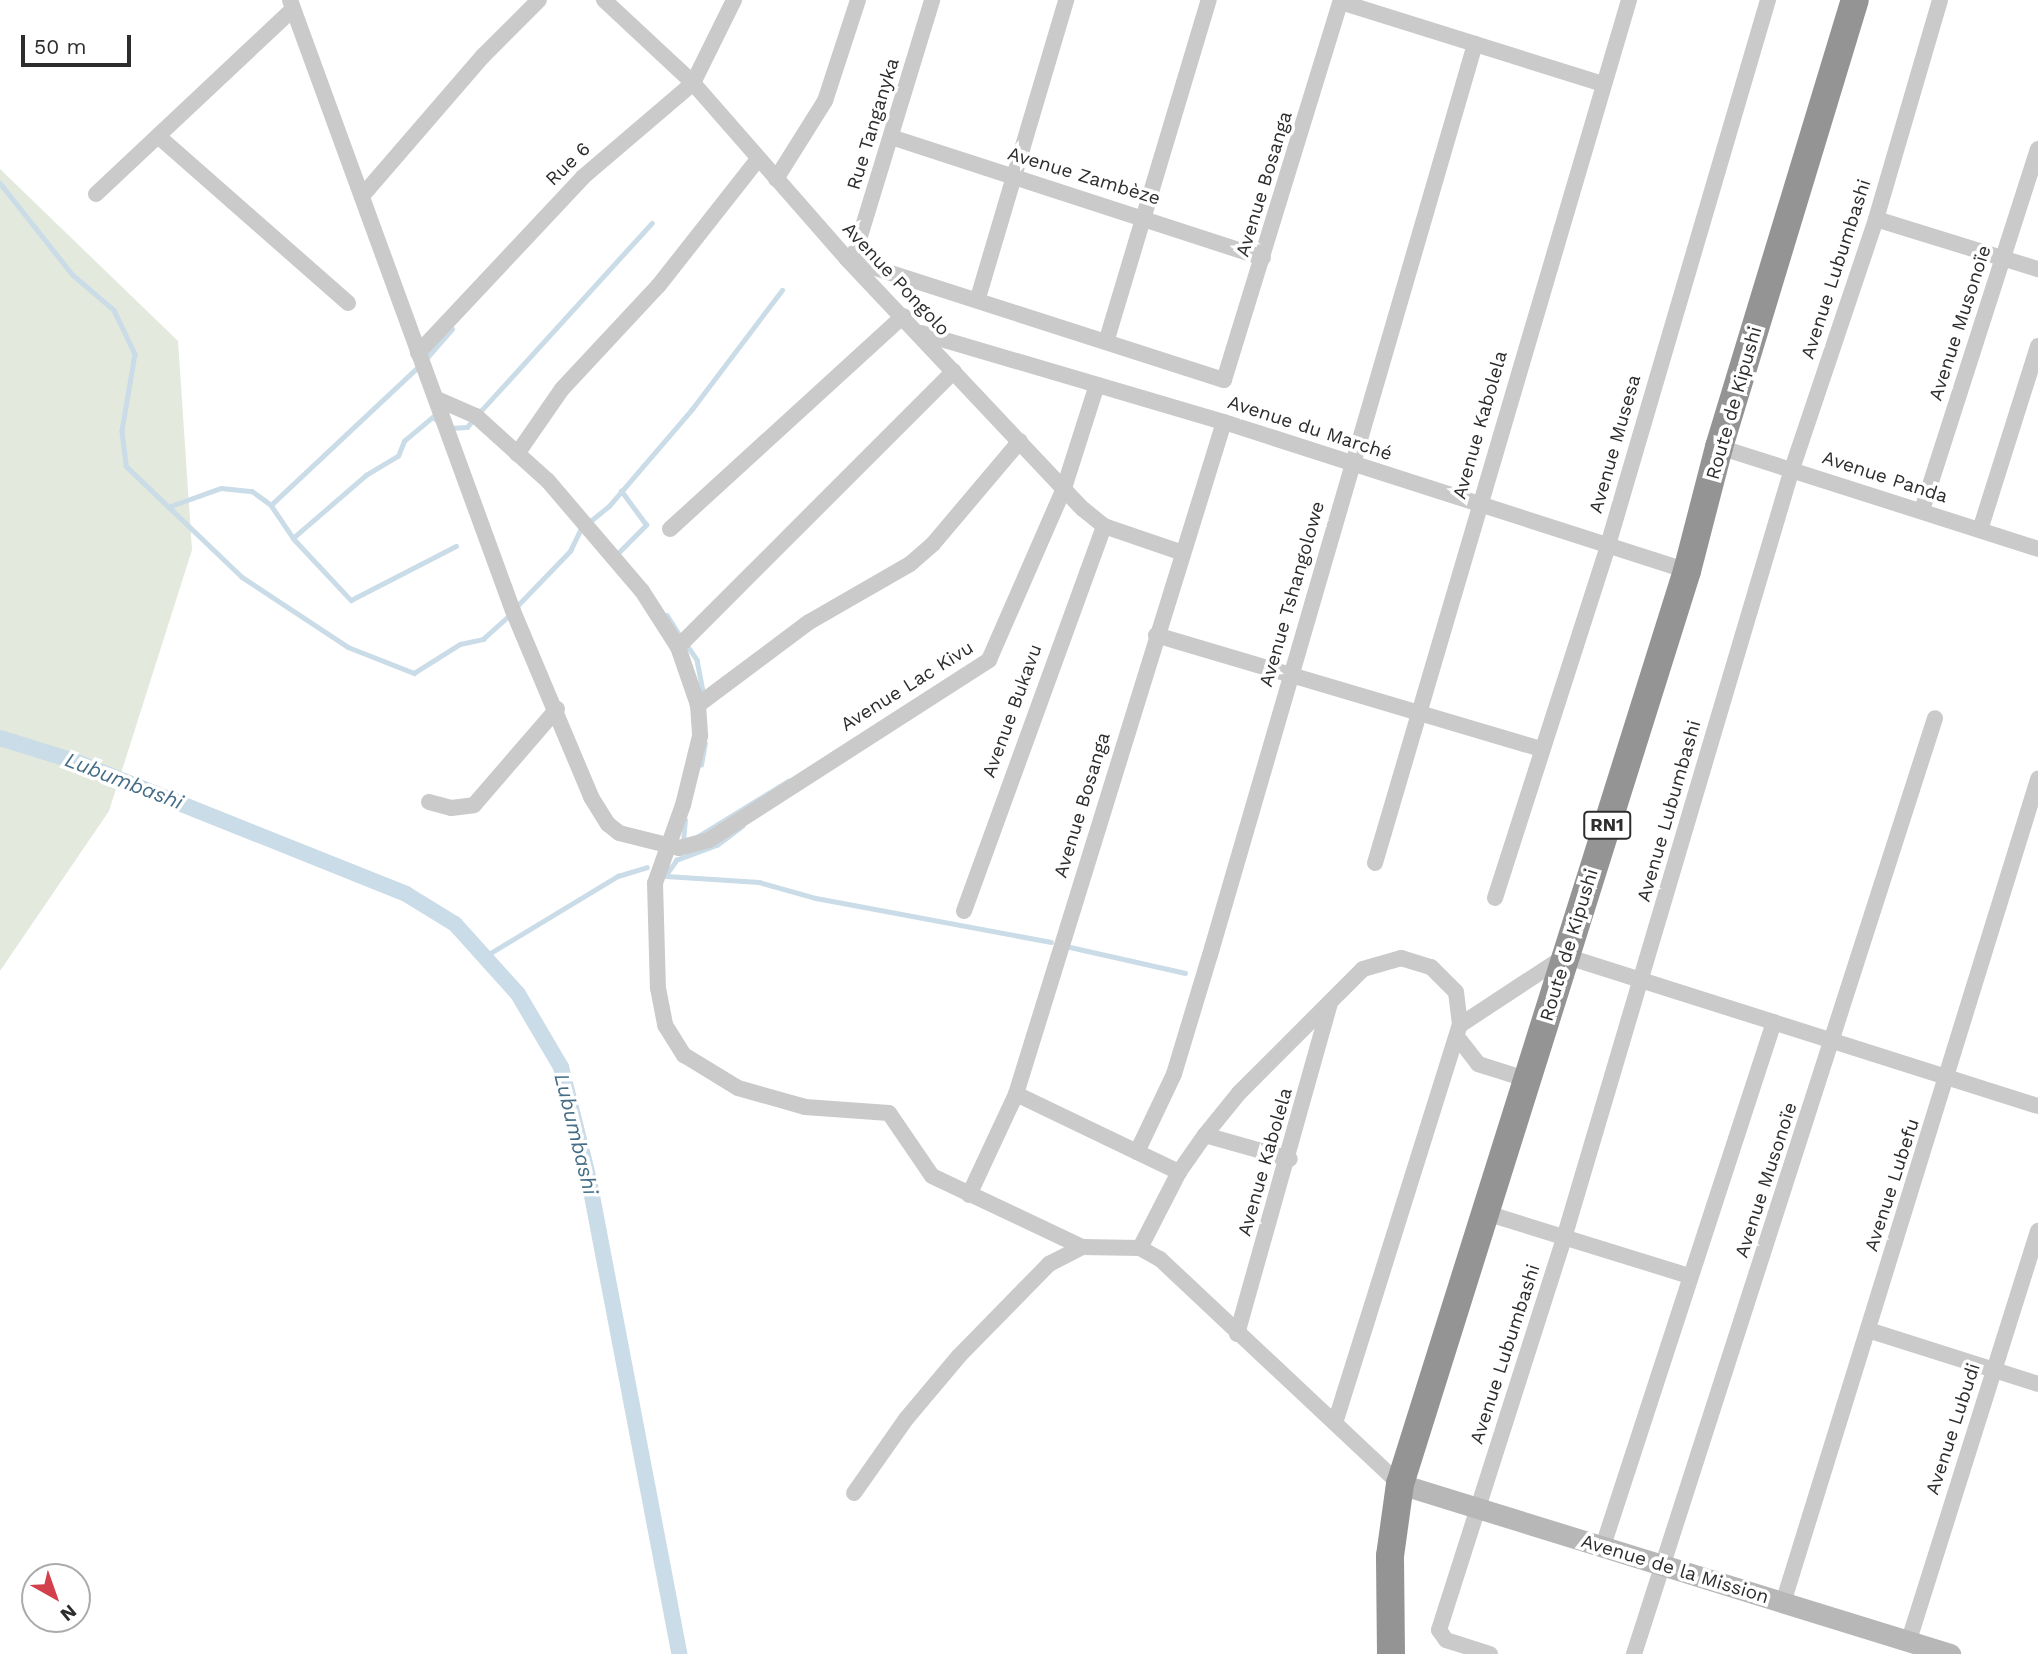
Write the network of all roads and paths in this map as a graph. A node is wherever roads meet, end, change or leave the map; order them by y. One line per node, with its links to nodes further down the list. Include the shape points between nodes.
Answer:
1 (539, 0): 24 (street, via 483,56)
2 (604, 0): 15 (street, Avenue Pongolo)
3 (734, 0): 15 (street, Rue 6)
4 (858, 0): 22 (street, via 825,101)
5 (932, 0): 18 (street, Rue Tanganyka)
6 (1066, 0): 21 (street)
7 (1209, 0): 25 (street)
8 (1629, 0): 16 (street, Avenue Kabolela)
9 (1768, 0): 54 (street, Avenue Musesa)
10 (1855, 0): 44 (highway, Route de Kipushi / RN1)
11 (1940, 0): 26 (street, Avenue Lubumbashi)
12 (1341, 1): 14 (street); 27 (street, Avenue Bosanga)
13 (291, 5): 17 (street); 24 (street)
14 (1475, 44): 16 (street); 46 (street, Avenue Tshangolowe)
15 (693, 83): 20 (street, Avenue Pongolo); 37 (street, Rue 6, via 583,177)
16 (1602, 85): 49 (street, Avenue Kabolela)
17 (158, 136): 23 (street); 32 (street)
18 (891, 137): 21 (street, Avenue Zambèze); 29 (street, Rue Tanganyka)
19 (2038, 149): 28 (street, Avenue Musonoïe)
20 (758, 159): 22 (street, Avenue Pongolo); 45 (street, via 659,285 562,390)
21 (1013, 176): 25 (street, Avenue Zambèze); 31 (street)
22 (776, 179): 29 (street, Avenue Pongolo)
23 (96, 194)
24 (362, 196): 37 (street)
25 (1144, 216): 27 (street, Avenue Zambèze); 35 (street)
26 (1876, 219): 28 (street); 47 (street, Avenue Lubumbashi)
27 (1263, 258): 39 (street, Avenue Bosanga)
28 (2003, 258): 30 (street); 50 (street, Avenue Musonoïe)
29 (850, 259): 31 (street, Avenue du Marché); 33 (street, Avenue Pongolo)
30 (2038, 270)
31 (978, 298): 35 (street, Avenue du Marché)
32 (348, 303)
33 (903, 316): 34 (street, Avenue Pongolo); 52 (street)
34 (919, 332): 38 (street, Avenue Pongolo); 40 (street, Avenue du Marché)
35 (1107, 338): 39 (street, Avenue du Marché)
36 (2038, 346): 53 (street)
37 (418, 353): 41 (street)
38 (954, 371): 43 (street, Avenue Pongolo); 59 (street)
39 (1224, 380)
40 (1096, 388): 42 (street, Avenue du Marché); 48 (street, Avenue Lac Kivu)
41 (437, 399): 45 (street, via 476,416); 62 (street, via 513,611)
42 (1224, 422): 46 (street, Avenue du Marché); 56 (street, Avenue Bosanga)
43 (1020, 441): 48 (street, Avenue Pongolo); 61 (street, via 933,544 910,564 809,622)
44 (1719, 447): 47 (street, Avenue Panda); 57 (highway, Route de Kipushi / RN1)
45 (517, 454): 59 (street, via 548,481 642,591)
46 (1351, 464): 49 (street, Avenue du Marché); 60 (street, Avenue Tshangolowe)
47 (1792, 469): 50 (street, Avenue Panda); 74 (street, Avenue Lubumbashi)
48 (1064, 488): 51 (street, Avenue Pongolo); 69 (street, Avenue Lac Kivu, via 989,660 871,732 722,833 679,848)
49 (1478, 502): 54 (street, Avenue du Marché); 63 (street, Avenue Kabolela)
50 (1922, 510): 53 (street, Avenue Panda)
51 (1104, 526): 56 (street, Avenue Pongolo); 72 (street, Avenue Bukavu)
52 (670, 529)
53 (1980, 530): 55 (street, Avenue Panda)
54 (1608, 545): 57 (street, Avenue du Marché); 65 (street, Avenue Musesa)
55 (2038, 549)
56 (1180, 552): 58 (street, Avenue Bosanga)
57 (1687, 571): 73 (highway, Route de Kipushi / RN1)
58 (1156, 635): 60 (street); 81 (street, Avenue Bosanga)
59 (678, 647): 61 (street)
60 (1290, 675): 63 (street); 84 (street, Avenue Tshangolowe, via 1174,1074)
61 (698, 705): 69 (street, via 701,736 683,805)
62 (557, 709): 67 (street, via 474,805 451,808); 69 (street, via 590,797 608,824 619,833)
63 (1419, 711): 65 (street); 70 (street, Avenue Kabolela)
64 (1935, 718): 78 (street, Avenue Musonoïe)
65 (1541, 749): 71 (street, Avenue Musesa)
66 (2038, 779): 68 (street, Avenue Lubefu)
67 (429, 802)
68 (2031, 824): 79 (street, Avenue Lubefu)
69 (666, 846): 87 (street, via 655,883 658,988 665,1025 684,1055 738,1088 805,1107 889,1113 932,1176)
70 (1375, 863)
71 (1495, 898)
72 (964, 911)
73 (1565, 956): 74 (street); 77 (street); 80 (highway, Route de Kipushi / RN1)
74 (1641, 980): 76 (street); 90 (street, Avenue Lubumbashi)
75 (1331, 1001): 77 (street, via 1363,970 1401,958 1431,967 1445,978 1456,992); 83 (street, via 1239,1093); 85 (street, Avenue Kabolela)
76 (1774, 1022): 78 (street); 93 (street)
77 (1459, 1031): 80 (street, via 1478,1064); 98 (street)
78 (1833, 1040): 79 (street); 103 (street, Avenue Musonoïe)
79 (1949, 1076): 82 (street); 94 (street, Avenue Lubefu)
80 (1529, 1080): 88 (highway, Route de Kipushi / RN1)
81 (1016, 1094): 84 (street); 87 (street, Avenue Bosanga)
82 (2038, 1107)
83 (1205, 1135): 85 (street); 86 (street)
84 (1137, 1152): 86 (street)
85 (1290, 1159): 95 (street, Avenue Kabolela)
86 (1179, 1172): 92 (street)
87 (969, 1195): 91 (street)
88 (1486, 1213): 90 (street); 99 (highway, Route de Kipushi / RN1)
89 (2038, 1231): 96 (street, Avenue Lubudi)
90 (1564, 1237): 93 (street); 101 (street, Avenue Lubumbashi)
91 (1082, 1247): 92 (street); 100 (street, via 1049,1264 959,1356 914,1408)
92 (1140, 1248): 95 (street, via 1160,1259)
93 (1690, 1276): 102 (street)
94 (1868, 1330): 96 (street); 104 (street, Avenue Lubefu)
95 (1237, 1335): 98 (street)
96 (1994, 1370): 97 (street); 105 (street, Avenue Lubudi)
97 (2038, 1384)
98 (1335, 1423): 99 (street)
99 (1400, 1484): 101 (street, Avenue de la Mission); 106 (highway, Route de Kipushi / RN1, via 1390,1556)
100 (854, 1493)
101 (1479, 1507): 102 (street, Avenue de la Mission); 107 (street, Avenue Lubumbashi, via 1439,1635)
102 (1603, 1546): 103 (street, Avenue de la Mission)
103 (1663, 1566): 104 (street, Avenue de la Mission); 108 (street, Avenue Musonoïe)
104 (1783, 1603): 105 (street, Avenue de la Mission)
105 (1909, 1640): 109 (street, Avenue de la Mission)
106 (1391, 1654)
107 (1490, 1654)
108 (1634, 1654)
109 (1950, 1654)

